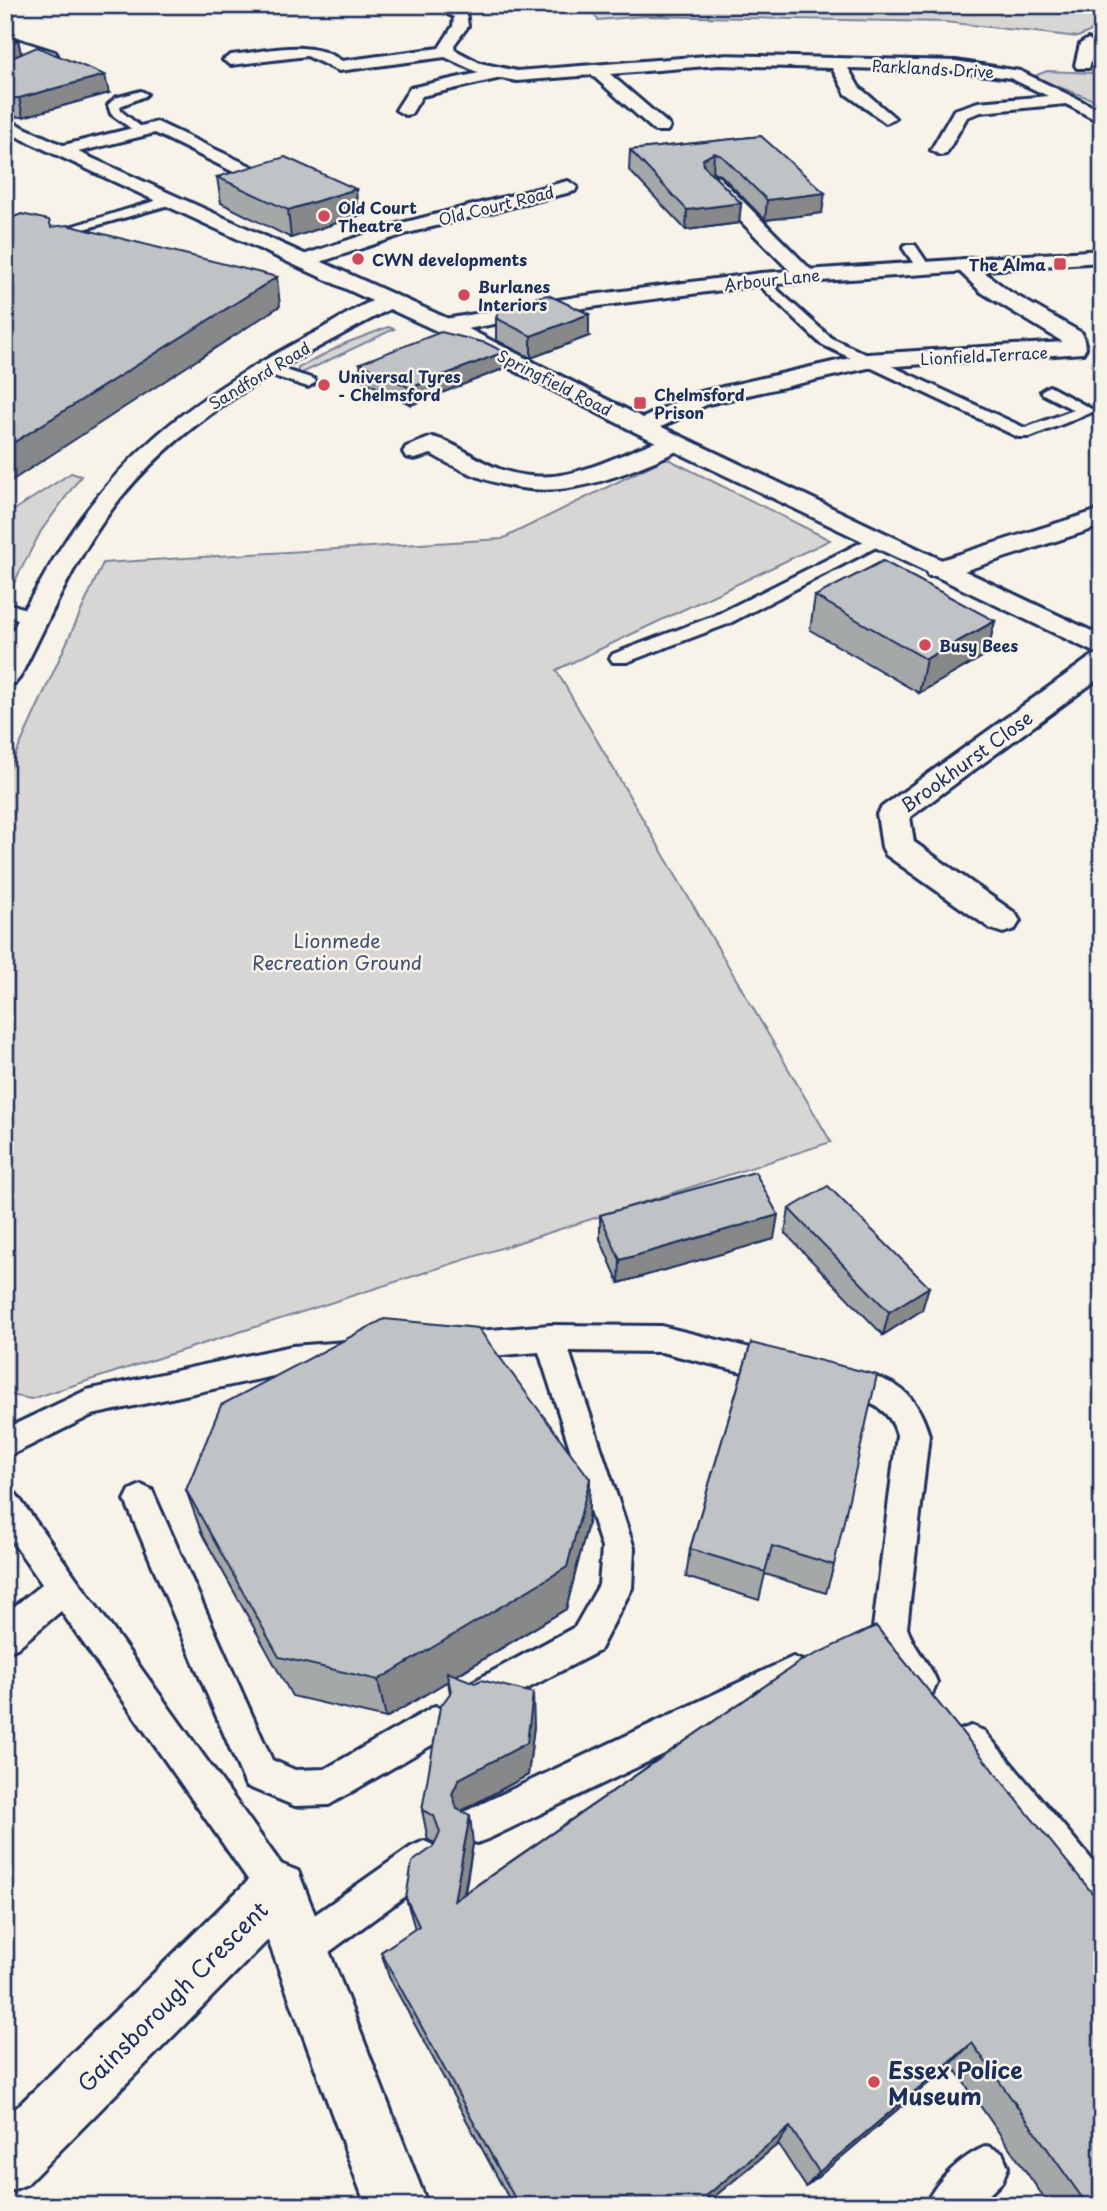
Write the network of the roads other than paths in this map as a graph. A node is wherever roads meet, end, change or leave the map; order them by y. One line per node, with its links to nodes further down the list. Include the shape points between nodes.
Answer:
1 (436, 5): 4 (street, via 459,12 463,18 446,45)
2 (5, 41): 9 (street, via 49,55)
3 (728, 46): 6 (street)
4 (447, 52): 5 (street, via 339,66 322,54 307,51); 10 (street, Parklands Drive)
5 (231, 60)
6 (745, 60): 7 (street, Parklands Drive); 8 (street, Parklands Drive)
7 (838, 64): 12 (street, Parklands Drive, via 956,66 1014,74); 15 (street, Parklands Drive, via 852,90)
8 (597, 71): 10 (street, Parklands Drive); 17 (street)
9 (5, 74)
10 (496, 74): 13 (street, via 416,92)
11 (141, 94): 18 (lane, via 114,105 115,112)
12 (1069, 99): 14 (street, Parklands Drive); 20 (street, via 1000,103 960,114)
13 (405, 110)
14 (1099, 114)
15 (886, 118)
16 (5, 124): 19 (street, Springfield Road)
17 (661, 128)
18 (140, 131): 19 (street); 21 (street, via 157,127)
19 (62, 150): 24 (street, Springfield Road)
20 (940, 150)
21 (267, 181)
22 (712, 181): 33 (street)
23 (568, 187): 30 (street, Old Court Road, via 401,229)
24 (171, 200): 26 (lane); 30 (street, Springfield Road)
25 (51, 225): 26 (lane)
26 (70, 229): 27 (lane, via 100,235)
27 (87, 240)
28 (909, 248): 32 (lane)
29 (1102, 256): 31 (street, Arbour Lane)
30 (304, 261): 35 (street, Springfield Road)
31 (962, 265): 32 (street, Arbour Lane); 38 (street, Lionfield Terrace, via 1011,305)
32 (923, 267): 33 (street, Arbour Lane)
33 (806, 275): 34 (street, Arbour Lane)
34 (761, 279): 36 (street, Arbour Lane); 39 (lane, via 827,341)
35 (390, 301): 36 (street, Springfield Road); 40 (street, Sandford Road)
36 (445, 326): 43 (street, Springfield Road)
37 (1094, 326): 38 (street, Lionfield Terrace)
38 (1062, 330): 39 (street, Lionfield Terrace, via 1074,338 1074,348)
39 (868, 361): 42 (lane, via 1024,434 1087,411); 43 (street, via 700,399)
40 (266, 369): 41 (lane); 50 (street, Sandford Road, via 217,397 149,451 104,502)
41 (308, 382)
42 (1049, 391)
43 (643, 427): 44 (street, Springfield Road)
44 (676, 443): 45 (street, via 610,472 565,483 531,484 495,477 432,444); 47 (street, Springfield Road)
45 (415, 452)
46 (1102, 517): 48 (street)
47 (876, 540): 48 (street, Springfield Road); 52 (lane, via 720,620)
48 (938, 570): 51 (street, Springfield Road)
49 (5, 608): 50 (lane)
50 (36, 619): 54 (street, Sandford Road)
51 (1102, 647)
52 (620, 657)
53 (1102, 662): 55 (street, Brookhurst Close, via 893,814 898,847)
54 (5, 677)
55 (1003, 921)
56 (550, 1338): 57 (lane); 63 (lane, via 660,1339 887,1393 909,1414 913,1435); 66 (lane, via 618,1548 615,1587 587,1639)
57 (428, 1348)
58 (374, 1353): 59 (lane, via 292,1359 87,1403)
59 (5, 1444)
60 (141, 1500): 67 (lane, via 259,1773 295,1788 329,1787)
61 (5, 1504): 62 (lane)
62 (64, 1587): 64 (lane); 70 (lane)
63 (877, 1634): 71 (lane)
64 (5, 1636)
65 (827, 1658): 68 (lane)
66 (479, 1697)
67 (435, 1724)
68 (477, 1825)
69 (424, 1860): 72 (lane)
70 (278, 1891): 72 (street, Gainsborough Crescent); 73 (street, Gainsborough Crescent)
71 (1102, 1902)
72 (300, 1949): 75 (street, Gainsborough Crescent)
73 (5, 2162)
74 (987, 2167): 76 (lane)
75 (397, 2206)
76 (946, 2206)

